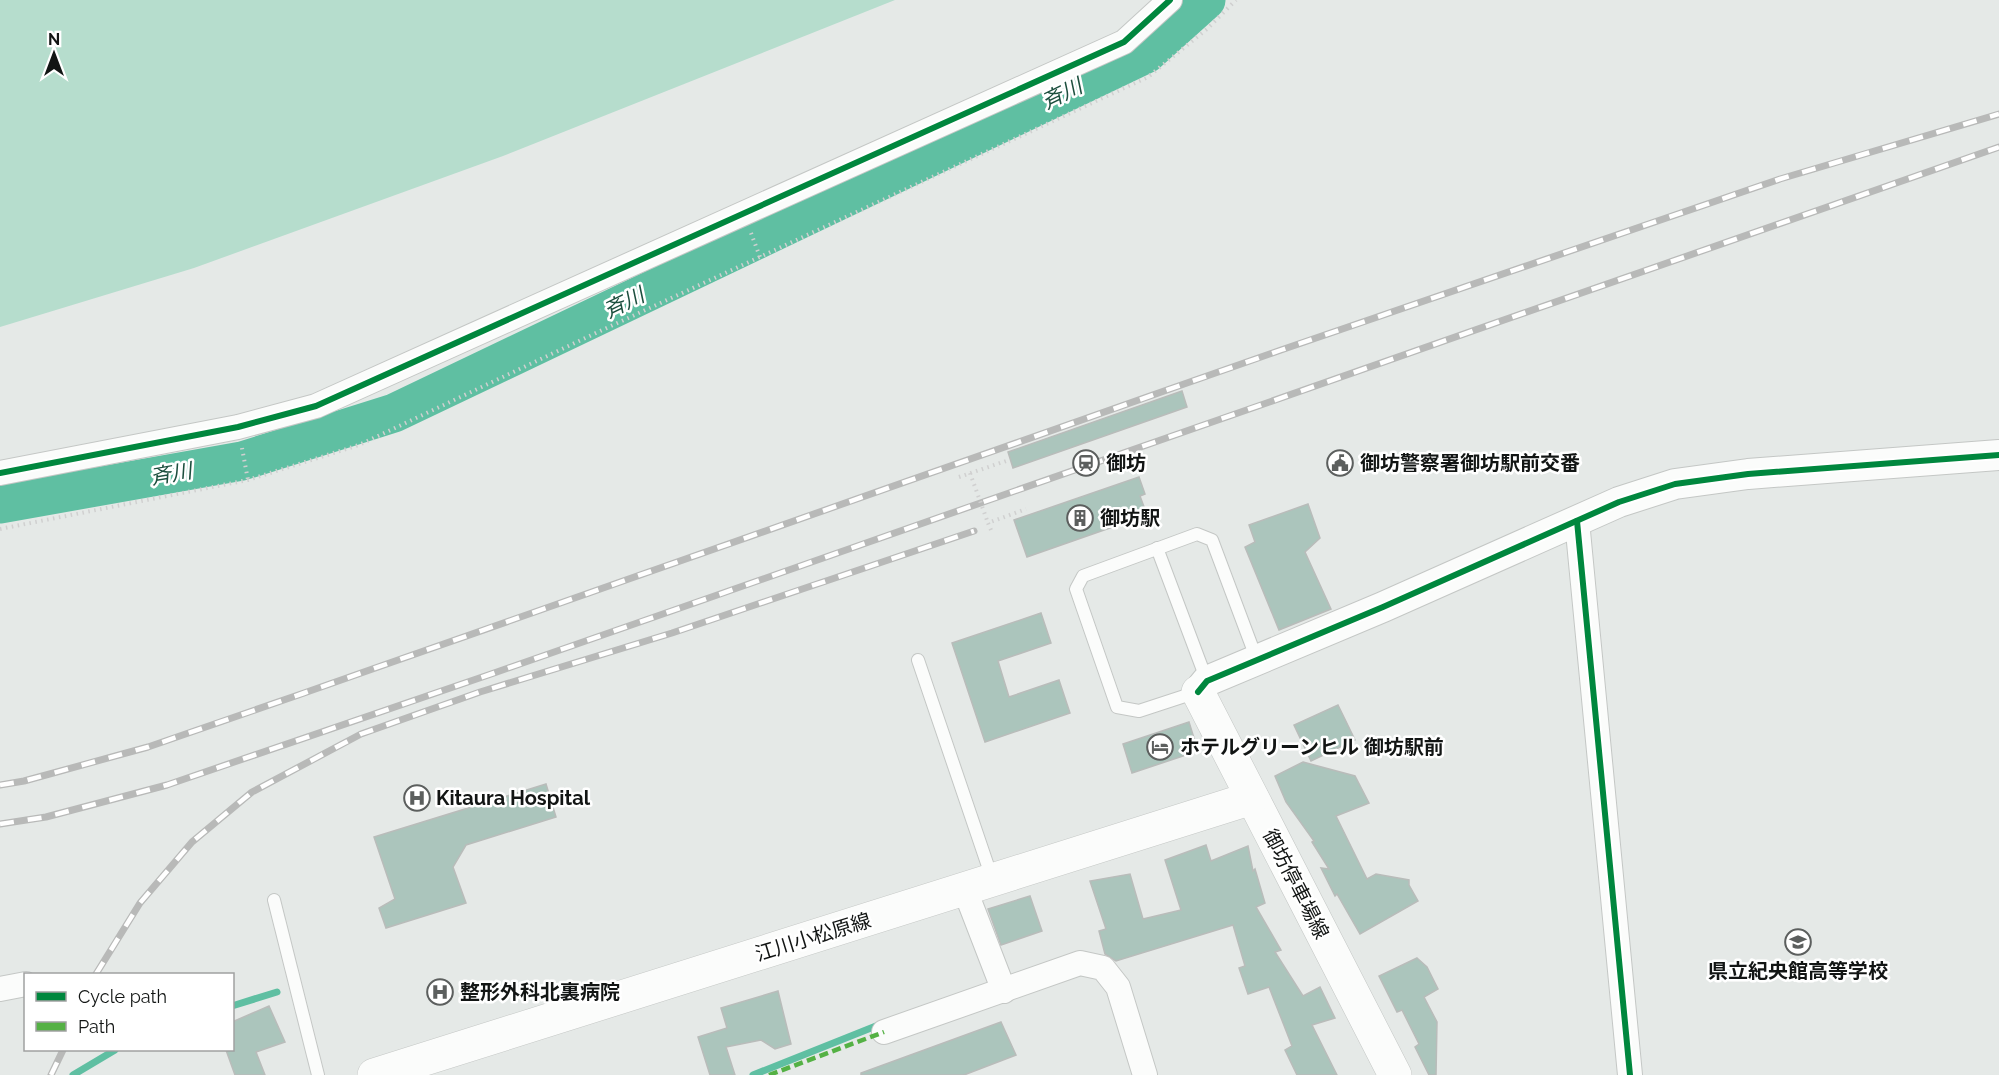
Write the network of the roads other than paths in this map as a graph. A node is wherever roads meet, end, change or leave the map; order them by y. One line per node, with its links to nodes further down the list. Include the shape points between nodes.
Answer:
1 (1170, 0): 3 (street, via 1124,42 316,406 238,427)
2 (1999, 455): 4 (street, via 1748,474 1675,484)
3 (0, 473)
4 (1577, 521): 7 (street); 20 (street)
5 (1157, 548): 7 (lane, via 1197,534 1212,540); 8 (lane); 8 (lane, via 1083,576 1076,589 1117,707 1139,711)
6 (918, 660): 10 (lane)
7 (1257, 660): 8 (street)
8 (1203, 687): 9 (main road, 御坊停車場線)
9 (1252, 798): 10 (main road, 江川小松原線); 19 (main road, 御坊停車場線)
10 (979, 885): 14 (street); 17 (main road, 江川小松原線)
11 (274, 900): 16 (lane)
12 (24, 984): 13 (street)
13 (0, 989)
14 (1004, 991): 15 (street); 18 (street, via 1080,963 1103,968 1118,987)
15 (884, 1032)
16 (318, 1075)
17 (374, 1075)
18 (1145, 1075)
19 (1395, 1075)
20 (1630, 1075)

